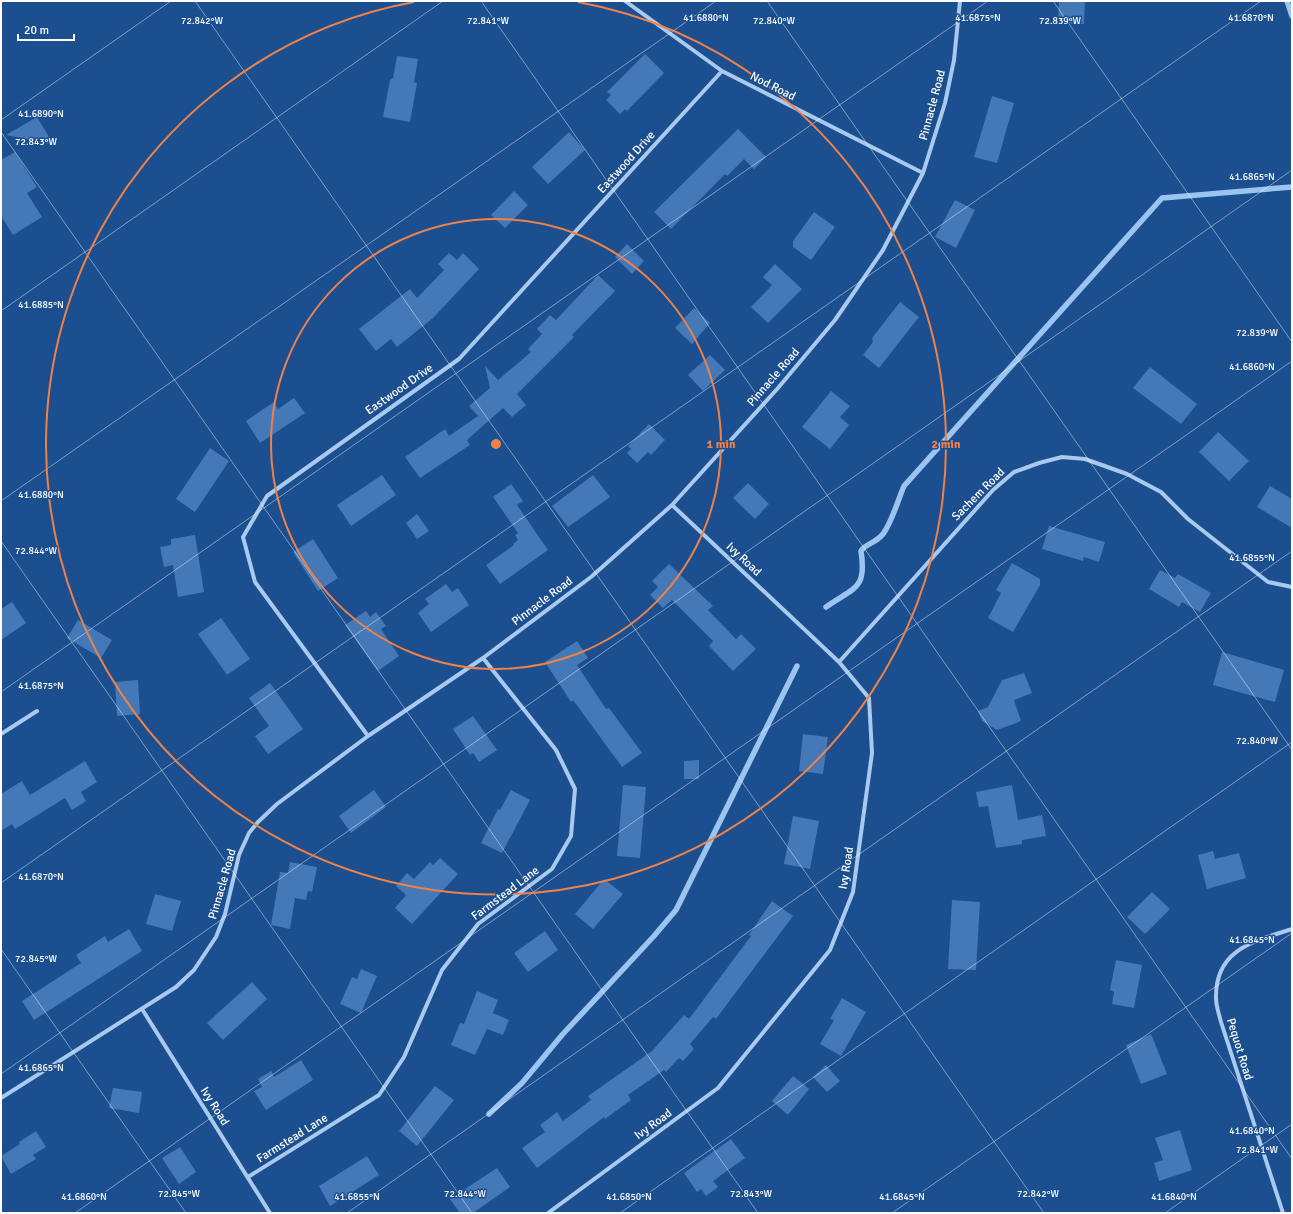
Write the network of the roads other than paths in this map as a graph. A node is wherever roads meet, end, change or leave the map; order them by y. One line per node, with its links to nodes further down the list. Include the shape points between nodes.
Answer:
1 (625, 1): 3 (street, Nod Road)
2 (960, 1): 4 (street, Pinnacle Road, via 954,60 945,104)
3 (722, 71): 4 (street, Nod Road); 11 (street, Eastwood Drive, via 459,359 267,496 243,537 255,582)
4 (923, 173): 5 (street, Pinnacle Road, via 883,250 835,320 778,388)
5 (672, 505): 7 (street, Pinnacle Road, via 591,577); 8 (street, Ivy Road)
6 (1292, 587): 8 (street, Sachem Road, via 1268,582 1188,519 1161,492 1127,474 1085,459 1062,457 1014,472 993,490)
7 (482, 658): 11 (street, Pinnacle Road); 15 (street, Farmstead Lane, via 556,750 574,789 571,836 552,869 478,924 442,970 404,1057 379,1096)
8 (839, 662): 17 (street, Ivy Road, via 869,698 872,753 853,892 830,950 718,1088)
9 (37, 710): 10 (street)
10 (1, 734)
11 (368, 736): 13 (street, Pinnacle Road, via 277,804 258,822 249,833 239,855 225,914 206,954 176,987)
12 (1292, 929): 18 (street, Pequot Road, via 1242,946 1230,957 1221,971 1216,987 1221,1022)
13 (142, 1009): 14 (street, Pinnacle Road); 15 (street, Ivy Road)
14 (1, 1098)
15 (248, 1177): 16 (street, Ivy Road)
16 (270, 1213)
17 (548, 1213)
18 (1283, 1213)

